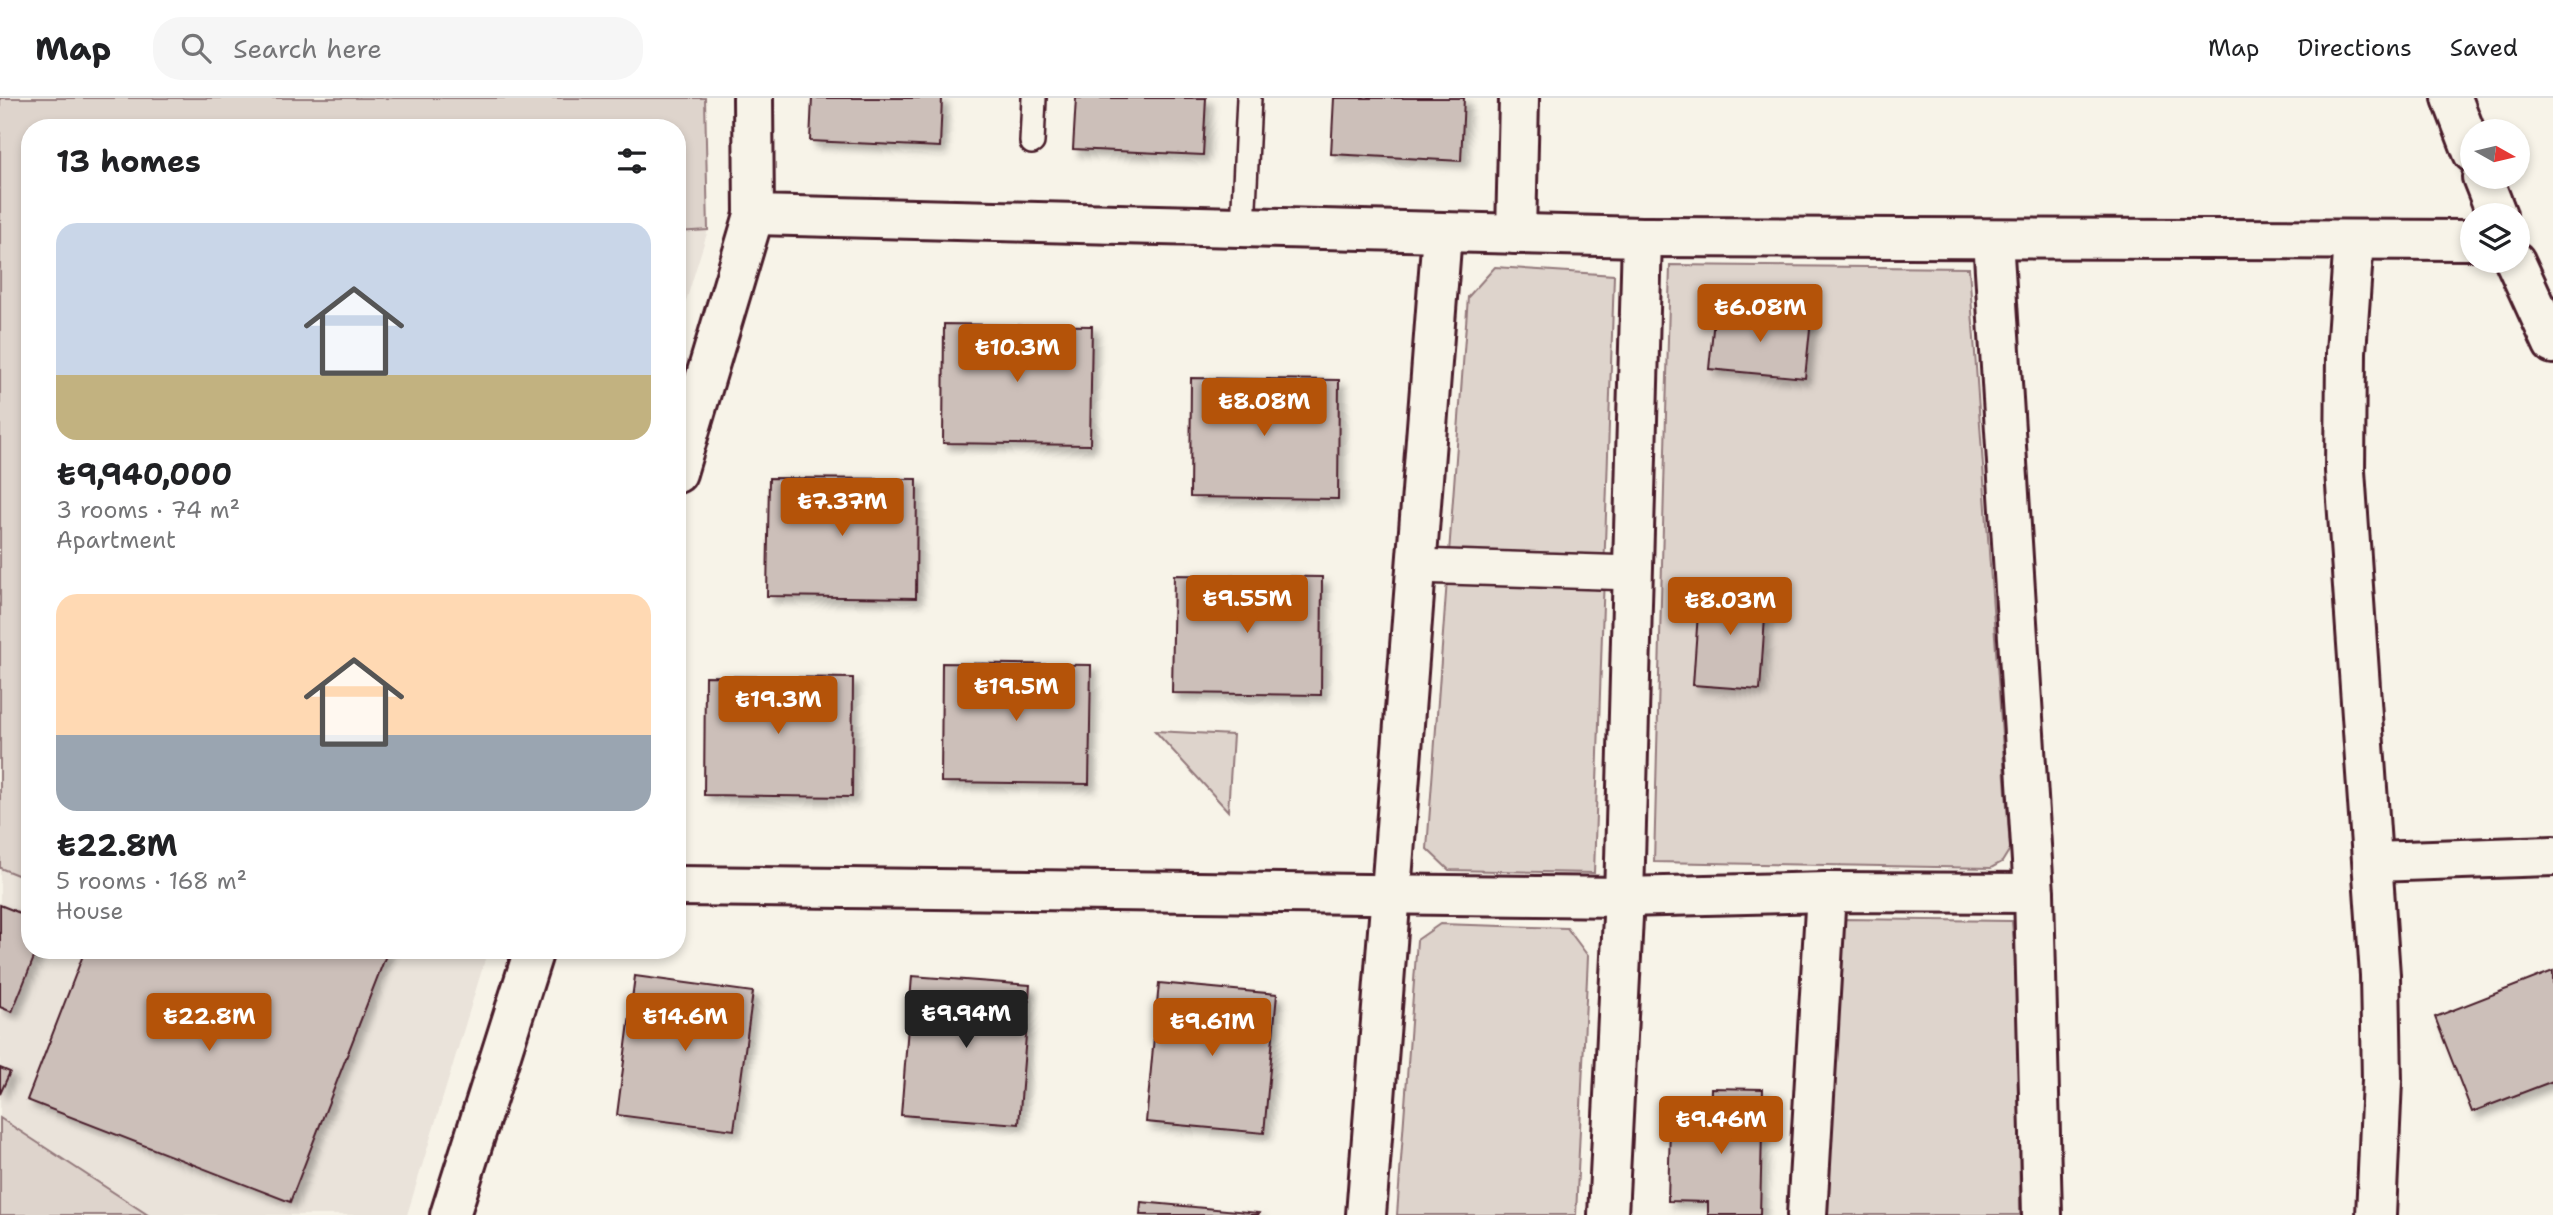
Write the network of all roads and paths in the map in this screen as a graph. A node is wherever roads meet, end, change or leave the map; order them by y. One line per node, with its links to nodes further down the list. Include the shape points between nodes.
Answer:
1 (753, 98): 8 (street)
2 (1034, 98): 7 (lane)
3 (1250, 98): 9 (lane)
4 (1519, 98): 11 (street)
5 (2452, 98): 6 (street)
6 (2460, 119)
7 (1032, 142)
8 (754, 215): 9 (street); 18 (street)
9 (1243, 228): 10 (street)
10 (1442, 233): 11 (street); 19 (street)
11 (1516, 234): 12 (street)
12 (1642, 237): 13 (street); 20 (street)
13 (1993, 240): 14 (street); 25 (street)
14 (2354, 240): 15 (street); 22 (street, via 2346,352 2345,471)
15 (2460, 240)
16 (2521, 273): 17 (street)
17 (2552, 340)
18 (686, 443)
19 (1416, 566): 20 (street); 26 (street)
20 (1633, 573): 27 (street)
21 (2553, 856): 22 (street)
22 (2374, 862): 34 (street, via 2382,1080)
23 (686, 886): 26 (street)
24 (1826, 892): 25 (street); 27 (street); 32 (street)
25 (2034, 892): 33 (street)
26 (1390, 895): 27 (street); 30 (street)
27 (1624, 897): 31 (street)
28 (531, 959): 29 (street)
29 (450, 1215)
30 (1366, 1215)
31 (1608, 1215)
32 (1807, 1215)
33 (2042, 1215)
34 (2376, 1215)

